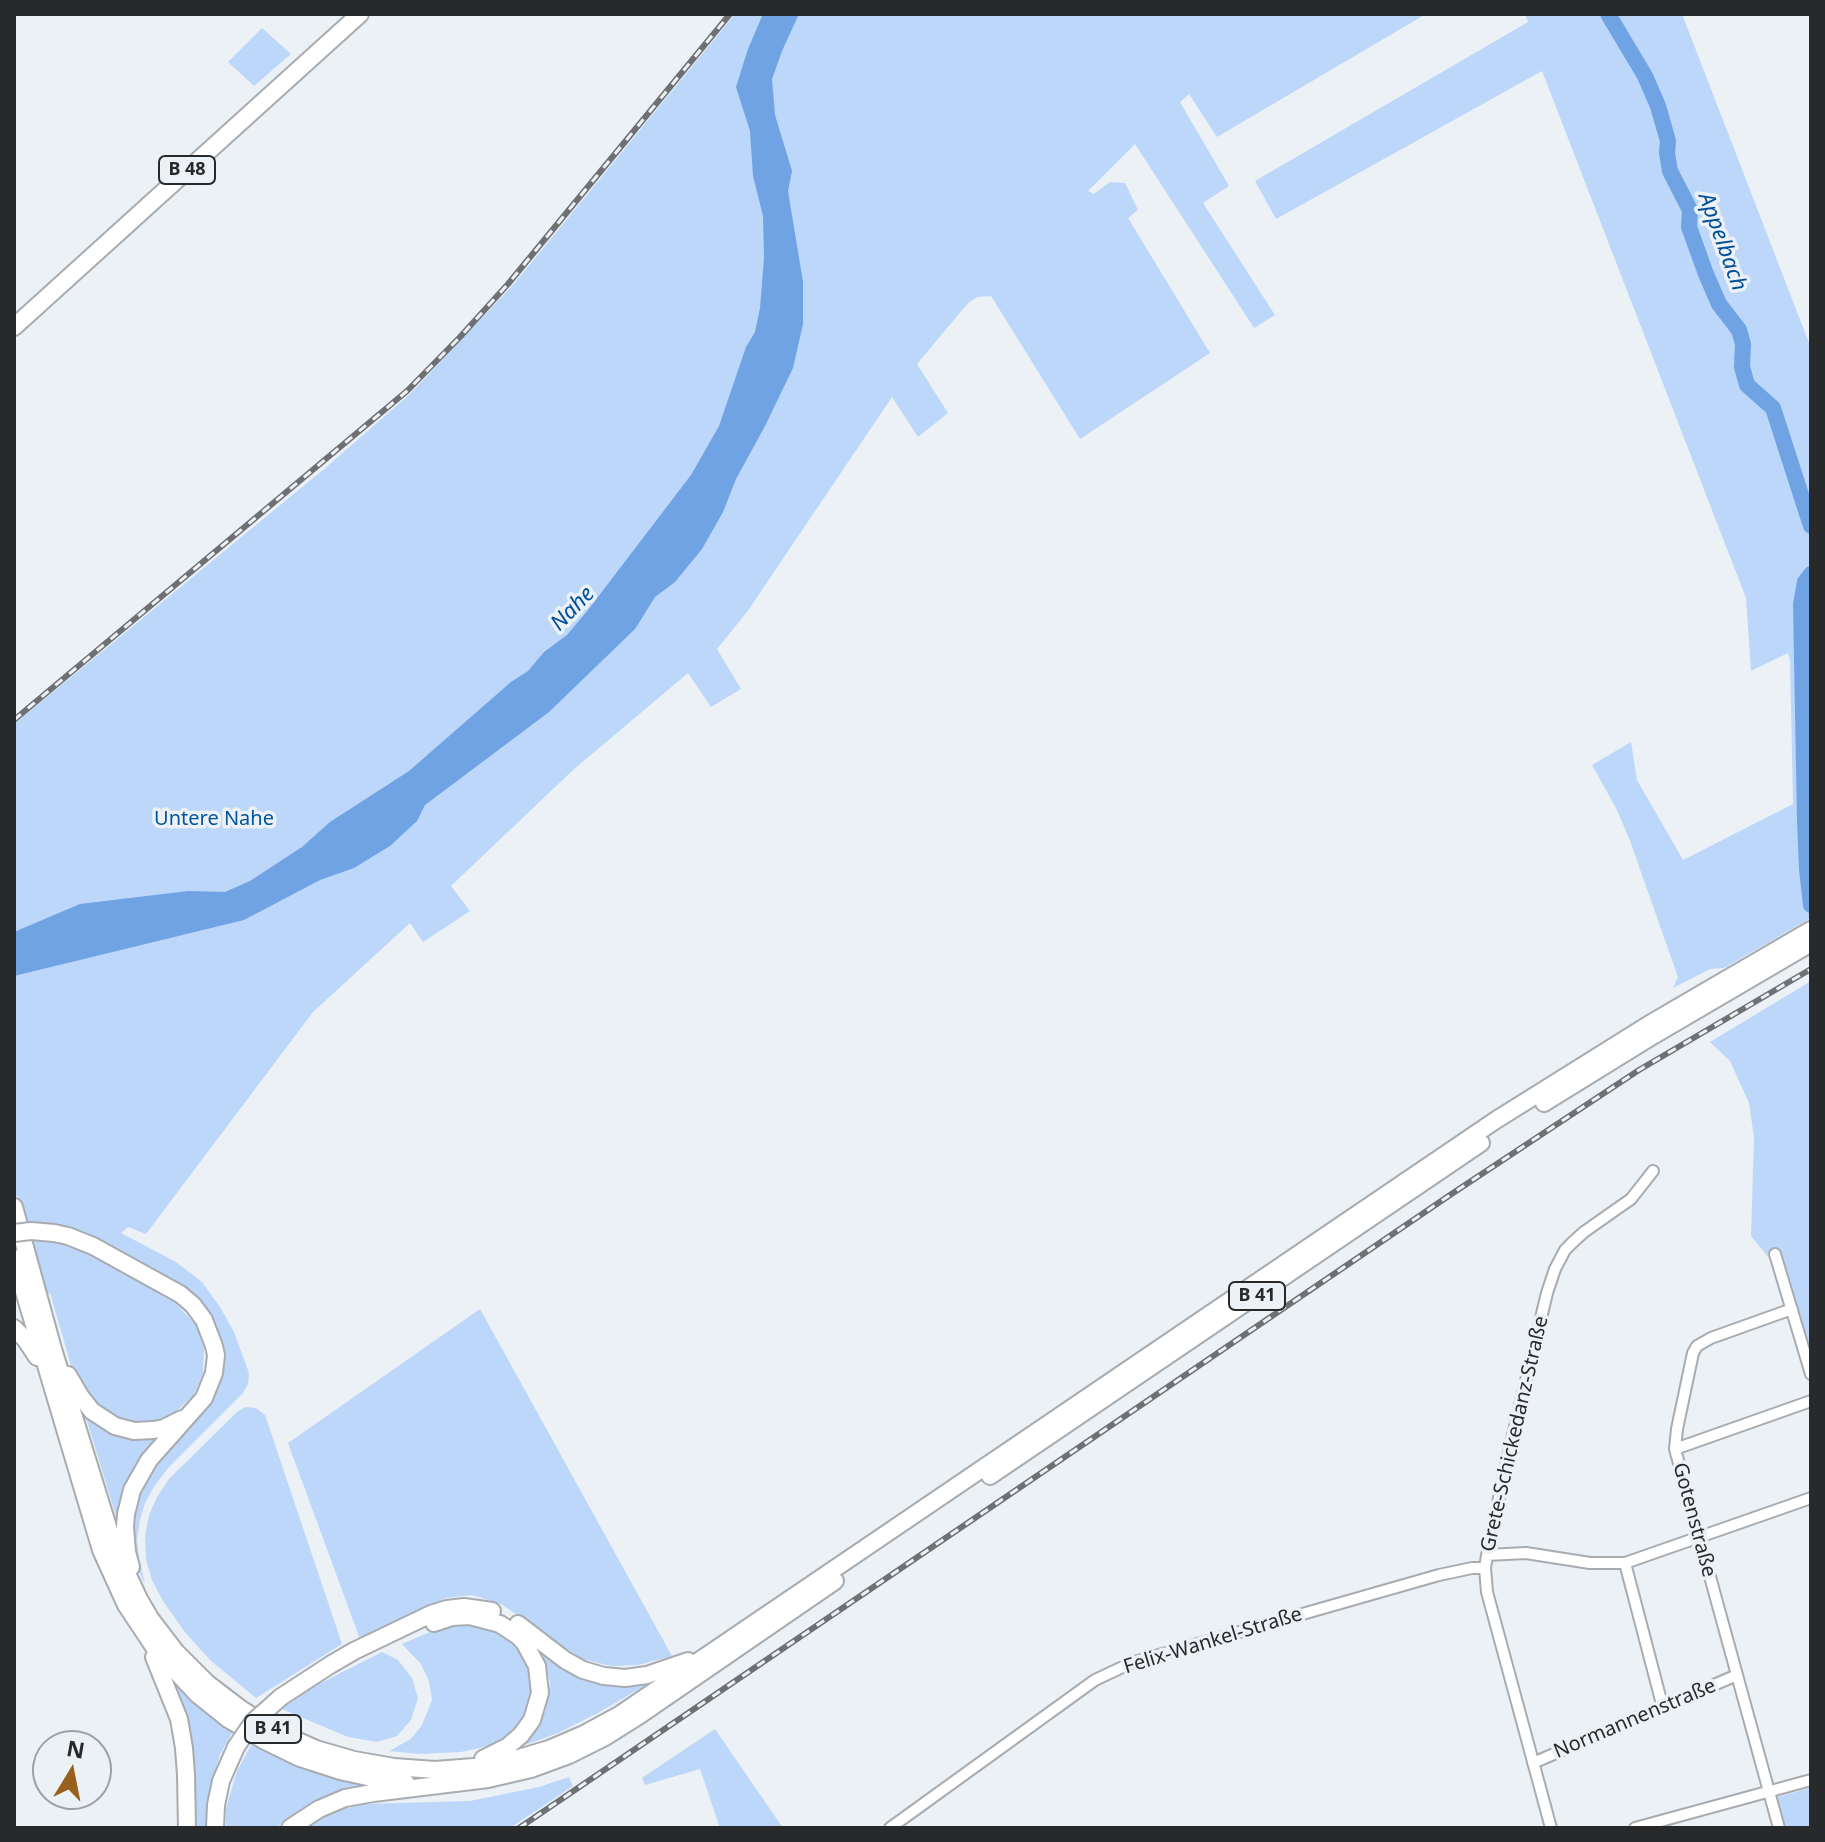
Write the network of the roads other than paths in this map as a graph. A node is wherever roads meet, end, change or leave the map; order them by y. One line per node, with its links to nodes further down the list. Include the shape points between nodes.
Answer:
1 (360, 14): 2 (main road, B 48)
2 (14, 327)
3 (1809, 938): 24 (main road, B 41, via 1648,1025 1496,1120); 31 (main road, B 41, via 1503,1129 605,1737 531,1769)
4 (1653, 1171): 19 (street, Grete-Schickedanz-Straße, via 1631,1199 1565,1250 1555,1269)
5 (14, 1207): 11 (main road, B 41)
6 (14, 1233): 15 (main road, bridge, via 54,1233 82,1240 180,1294 199,1312 216,1355 211,1381)
7 (1775, 1254): 9 (street)
8 (14, 1258): 12 (main road, B 41)
9 (1792, 1309): 13 (street); 16 (street, Gotenstraße, via 1697,1346)
10 (14, 1328): 12 (main road, B 41)
11 (53, 1349): 15 (main road, via 86,1404 115,1426 134,1431 164,1428); 22 (main road, B 41, via 113,1543)
12 (46, 1371): 23 (main road, B 41, via 101,1550)
13 (1811, 1374)
14 (1811, 1401): 16 (street)
15 (198, 1405): 22 (main road, via 149,1460 128,1502 125,1540)
16 (1675, 1449): 18 (street, Gotenstraße)
17 (1811, 1498): 18 (street)
18 (1699, 1538): 20 (street); 25 (street, Gotenstraße)
19 (1487, 1555): 20 (street, via 1526,1553); 21 (street, Grete-Schickedanz-Straße)
20 (1625, 1563): 27 (street)
21 (1485, 1568): 28 (street, Grete-Schickedanz-Straße); 36 (street, Felix-Wankel-Straße, via 1439,1575 1131,1663 1095,1680)
22 (139, 1599): 29 (main road, B 41, via 176,1652 207,1683 278,1732 354,1760)
23 (144, 1634): 31 (main road, B 41, via 197,1694 272,1745 360,1776); 33 (main road, via 179,1719)
24 (709, 1654): 26 (main road, B 41, via 647,1675 604,1676 574,1665 492,1611 464,1607 439,1611); 29 (main road, B 41, via 584,1734 521,1758)
25 (1737, 1675): 27 (street, Normannenstraße); 32 (street, Gotenstraße)
26 (304, 1681): 29 (main road, B 41, via 452,1617 500,1624 518,1636 534,1658 540,1693 536,1712 507,1747); 34 (main road, B 41, bridge, via 253,1722 236,1747 221,1781)
27 (1663, 1708): 28 (street, Normannenstraße)
28 (1533, 1763): 37 (street, Grete-Schickedanz-Straße)
29 (455, 1769)
30 (1811, 1780): 32 (street)
31 (445, 1783): 35 (main road, B 41, via 345,1798)
32 (1769, 1792): 38 (street); 39 (street, Gotenstraße)
33 (187, 1828)
34 (215, 1828)
35 (290, 1828)
36 (890, 1828)
37 (1551, 1828)
38 (1635, 1828)
39 (1779, 1828)

